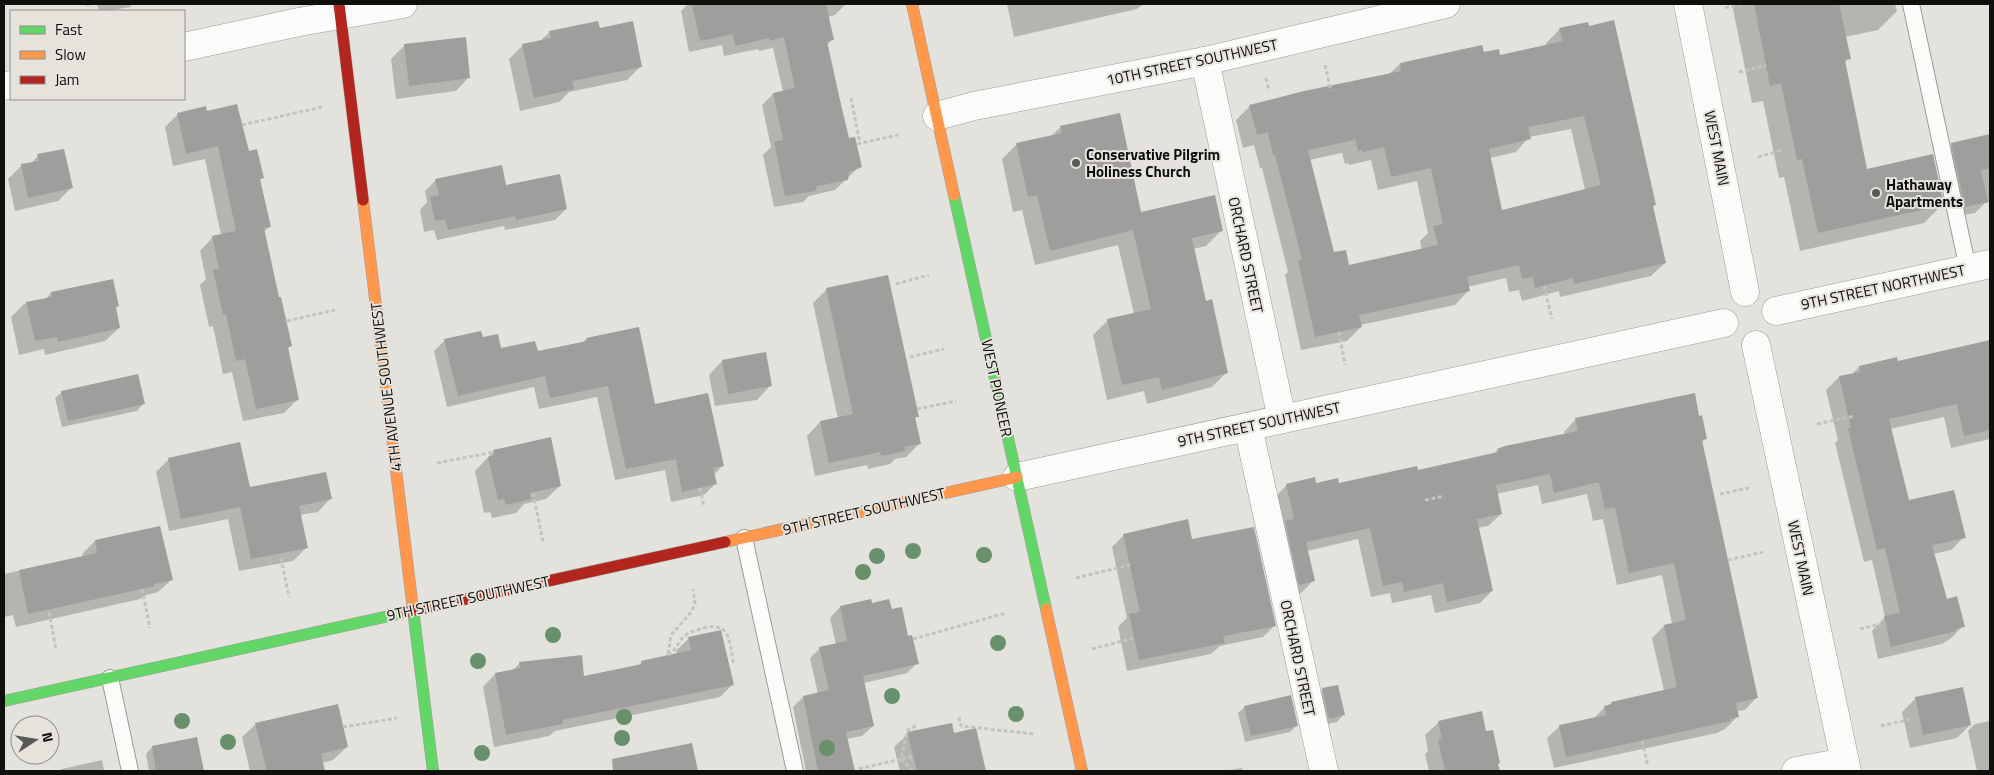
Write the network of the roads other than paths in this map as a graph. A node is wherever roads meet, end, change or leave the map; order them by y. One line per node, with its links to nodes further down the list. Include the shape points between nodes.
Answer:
1 (403, 4): 6 (street)
2 (912, 4): 9 (street, WEST PIONEER)
3 (1446, 4): 8 (street, 10TH STREET SOUTHWEST)
4 (1688, 4): 11 (street, WEST MAIN)
5 (1911, 4): 10 (lane)
6 (340, 9): 7 (street); 19 (street, 4TH AVENUE SOUTHWEST)
7 (185, 48)
8 (1205, 62): 9 (street, 10TH STREET SOUTHWEST); 15 (street, ORCHARD STREET)
9 (937, 116): 17 (street, WEST PIONEER)
10 (1979, 266): 12 (street, 9TH STREET NORTHWEST)
11 (1745, 292): 12 (street, via 1764,295); 13 (street, via 1728,303)
12 (1776, 311): 14 (street, via 1777,322 1773,332)
13 (1724, 323): 14 (street, via 1735,341); 15 (street, 9TH STREET SOUTHWEST)
14 (1756, 345): 22 (street, WEST MAIN)
15 (1282, 419): 16 (street, 9TH STREET SOUTHWEST)
16 (1248, 427): 17 (street, 9TH STREET SOUTHWEST); 27 (street, ORCHARD STREET)
17 (1017, 477): 18 (street, 9TH STREET SOUTHWEST); 26 (street, WEST PIONEER)
18 (744, 538): 19 (street, 9TH STREET SOUTHWEST); 25 (lane)
19 (414, 610): 20 (street, 9TH STREET SOUTHWEST); 24 (street, 4TH AVENUE SOUTHWEST)
20 (110, 678): 21 (street, 9TH STREET SOUTHWEST); 23 (lane)
21 (4, 701)
22 (1846, 767): 28 (street)
23 (130, 771)
24 (433, 771)
25 (795, 771)
26 (1082, 771)
27 (1324, 771)
28 (1796, 771)

